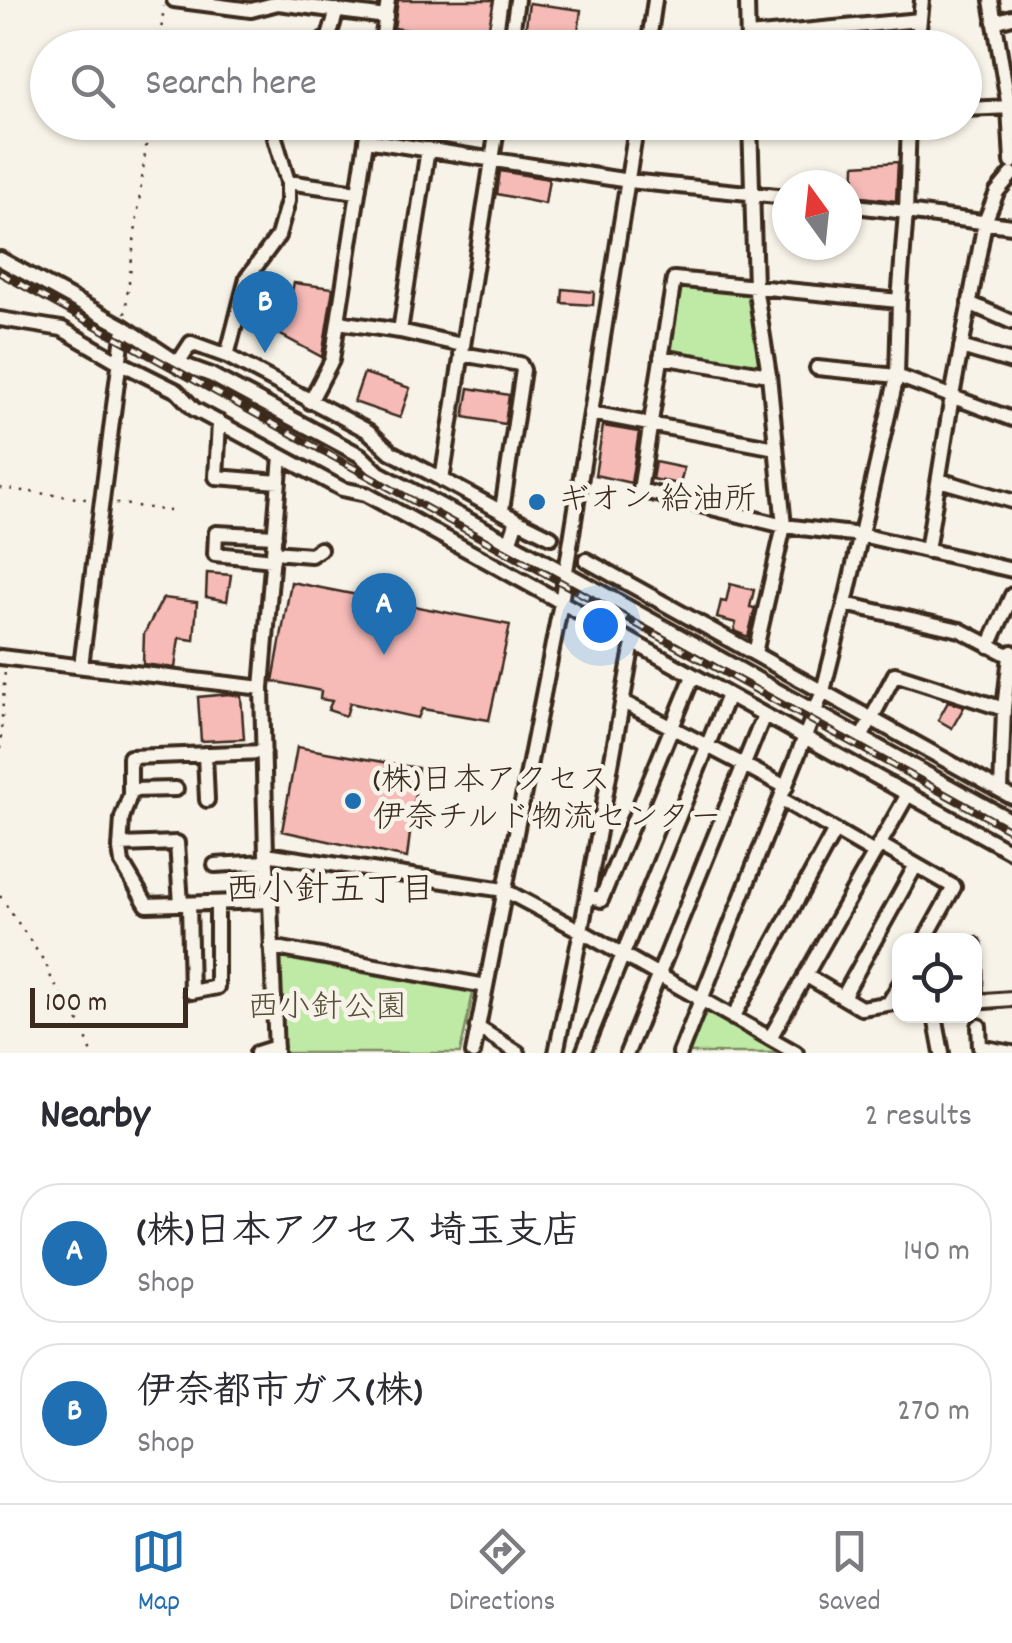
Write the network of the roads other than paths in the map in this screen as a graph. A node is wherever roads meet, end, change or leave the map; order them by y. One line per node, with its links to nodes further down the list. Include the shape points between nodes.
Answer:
1 (174, 0): 8 (street, via 251,10)
2 (388, 0): 11 (street)
3 (517, 0): 16 (street)
4 (655, 0): 17 (street)
5 (747, 0): 18 (street)
6 (922, 0): 12 (street)
7 (991, 0): 13 (street)
8 (278, 1): 9 (street)
9 (336, 10): 11 (street); 14 (street)
10 (1012, 16): 13 (street)
11 (386, 18): 15 (street)
12 (920, 20): 19 (street); 20 (street)
13 (994, 22): 21 (street)
14 (331, 30)
15 (384, 30)
16 (513, 30)
17 (651, 30)
18 (748, 30)
19 (842, 30)
20 (919, 30)
21 (1011, 107): 22 (street); 31 (street)
22 (982, 108)
23 (276, 140): 34 (street)
24 (366, 140): 29 (street); 35 (street)
25 (495, 140): 30 (street)
26 (634, 140): 33 (street)
27 (751, 140): 36 (street)
28 (908, 140): 39 (street)
29 (428, 149): 30 (street); 50 (street)
30 (492, 159): 33 (street); 52 (street)
31 (1012, 162)
32 (1012, 174): 40 (street)
33 (628, 180): 36 (street); 63 (street)
34 (288, 182): 35 (street); 53 (street, via 278,236 247,278)
35 (357, 192): 47 (street)
36 (752, 193): 37 (street); 43 (street)
37 (772, 195)
38 (862, 206): 39 (street)
39 (906, 212): 40 (street); 44 (street)
40 (985, 222): 41 (street); 45 (street)
41 (1012, 226)
42 (0, 259): 49 (street)
43 (755, 286): 44 (street); 54 (street, via 674,279); 59 (street)
44 (899, 301): 60 (street)
45 (969, 303): 48 (street); 51 (street)
46 (0, 320): 55 (street, via 62,328)
47 (338, 322): 50 (street); 62 (street, via 332,360)
48 (1012, 322)
49 (124, 327): 55 (street); 56 (street)
50 (400, 331): 52 (street)
51 (961, 346): 57 (street); 61 (street)
52 (461, 349): 69 (street); 73 (street, via 523,370)
53 (227, 356): 56 (street, via 191,343); 62 (street)
54 (662, 357): 59 (street); 66 (street)
55 (119, 362): 65 (street); 95 (street)
56 (178, 362): 79 (street)
57 (1012, 362)
58 (816, 368): 60 (street)
59 (770, 374): 67 (street)
60 (897, 376): 61 (street); 76 (street)
61 (952, 396): 64 (street); 70 (street)
62 (310, 402): 69 (street)
63 (592, 413): 66 (street); 85 (street)
64 (1012, 419)
65 (219, 422): 68 (street); 71 (street, via 216,477)
66 (650, 424): 67 (street); 75 (street, via 640,490)
67 (776, 448): 75 (street)
68 (281, 456): 71 (street); 87 (street, via 342,489 366,494)
69 (442, 480): 73 (street)
70 (938, 480): 72 (street); 81 (street)
71 (279, 482): 77 (street)
72 (1012, 501)
73 (502, 510): 74 (street)
74 (517, 520): 78 (street); 79 (street)
75 (784, 526): 76 (street); 91 (street)
76 (861, 535): 81 (street); 88 (street)
77 (275, 536): 82 (street); 82 (street, via 216,533 215,554)
78 (551, 537)
79 (510, 541): 85 (street)
80 (320, 549): 82 (street)
81 (927, 551): 84 (street)
82 (273, 556): 98 (street)
83 (586, 560): 91 (street)
84 (1012, 570)
85 (565, 572): 87 (street); 97 (street)
86 (1012, 595): 90 (street)
87 (560, 603): 89 (street); 127 (street)
88 (845, 604): 90 (street, via 960,630); 99 (street)
89 (633, 643): 96 (street); 101 (street)
90 (990, 646): 92 (street)
91 (755, 653): 94 (street)
92 (1011, 655): 102 (street)
93 (3, 657): 95 (street)
94 (776, 664): 97 (street); 99 (street)
95 (81, 666): 98 (street)
96 (693, 676): 100 (street); 106 (street)
97 (766, 686): 103 (street)
98 (262, 688): 110 (street)
99 (822, 691): 103 (street); 105 (street)
100 (728, 695): 104 (street); 109 (street)
101 (622, 702): 106 (street); 128 (street)
102 (1004, 709): 105 (street, via 896,674); 117 (street)
103 (814, 713): 107 (street); 108 (street)
104 (764, 715): 107 (street); 112 (street)
105 (870, 718): 108 (street); 117 (street)
106 (670, 727): 109 (street); 128 (street, via 600,900)
107 (805, 737): 115 (street); 116 (street)
108 (861, 738): 119 (street)
109 (706, 746): 112 (street); 135 (street)
110 (264, 752): 111 (street); 124 (street)
111 (205, 754): 114 (street, via 130,756); 118 (street)
112 (744, 765): 115 (street); 136 (street)
113 (176, 788): 114 (street)
114 (130, 790): 121 (street)
115 (783, 793): 120 (street); 141 (street)
116 (908, 794): 122 (street); 123 (street)
117 (1007, 794)
118 (207, 800)
119 (1012, 821)
120 (835, 830): 122 (street); 144 (street)
121 (120, 845): 131 (street, via 122,863 147,906); 131 (street, via 177,842)
122 (877, 848): 125 (street); 137 (street)
123 (1012, 852)
124 (267, 858): 126 (street); 127 (street); 129 (street)
125 (916, 865): 133 (street, via 954,887); 139 (street)
126 (214, 866)
127 (504, 890): 132 (street); 138 (street)
128 (588, 895): 132 (street)
129 (270, 901): 130 (street); 134 (street)
130 (217, 903): 131 (street); 131 (street, via 217,987 191,992)
131 (185, 904)
132 (581, 931): 135 (street); 154 (street)
133 (928, 933)
134 (271, 947): 138 (street); 149 (street)
135 (623, 955): 136 (street); 155 (street)
136 (658, 975): 141 (street); 156 (street)
137 (804, 976): 139 (street); 148 (street)
138 (486, 986): 147 (street)
139 (843, 997): 143 (street, via 861,1008)
140 (1012, 999): 142 (street)
141 (701, 1000): 144 (street); 157 (street)
142 (982, 1000)
143 (892, 1003)
144 (734, 1018): 148 (street)
145 (936, 1023): 159 (street)
146 (979, 1026): 150 (street, via 980,1048)
147 (477, 1027): 152 (street); 153 (street)
148 (770, 1038): 158 (street)
149 (276, 1050): 151 (street)
150 (1012, 1052)
151 (257, 1053)
152 (472, 1053)
153 (518, 1053)
154 (556, 1053)
155 (584, 1053)
156 (627, 1053)
157 (680, 1053)
158 (796, 1053)
159 (942, 1053)

